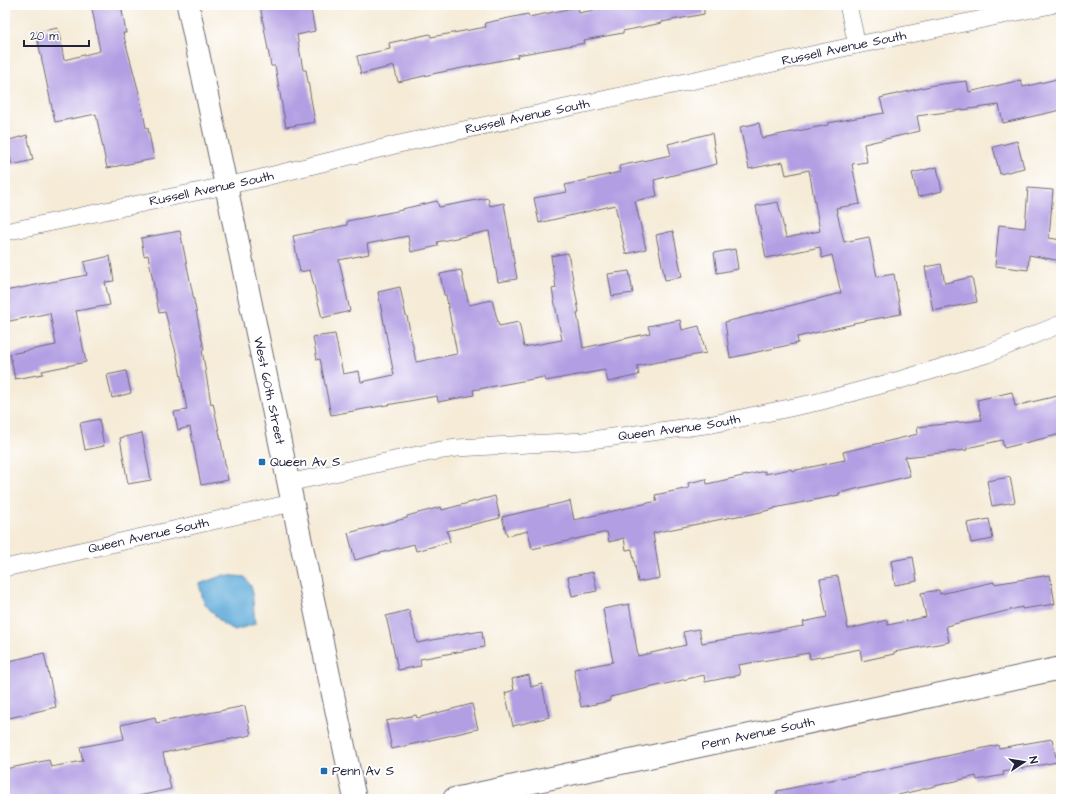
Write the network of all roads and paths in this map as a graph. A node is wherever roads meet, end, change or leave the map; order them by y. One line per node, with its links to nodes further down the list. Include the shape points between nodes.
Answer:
1 (188, 5): 5 (street, West 60th Street)
2 (848, 5): 4 (street)
3 (1051, 5): 4 (street, Russell Avenue South)
4 (857, 45): 5 (street, Russell Avenue South)
5 (226, 184): 6 (street, Russell Avenue South); 8 (street, West 60th Street)
6 (5, 232)
7 (1061, 324): 8 (street, Queen Avenue South, via 987,354 903,380 818,402 713,424 583,442 436,451)
8 (290, 493): 9 (street, Queen Avenue South); 11 (street, West 60th Street)
9 (5, 568)
10 (1061, 668): 12 (street, Penn Avenue South)
11 (355, 799)
12 (454, 799)

